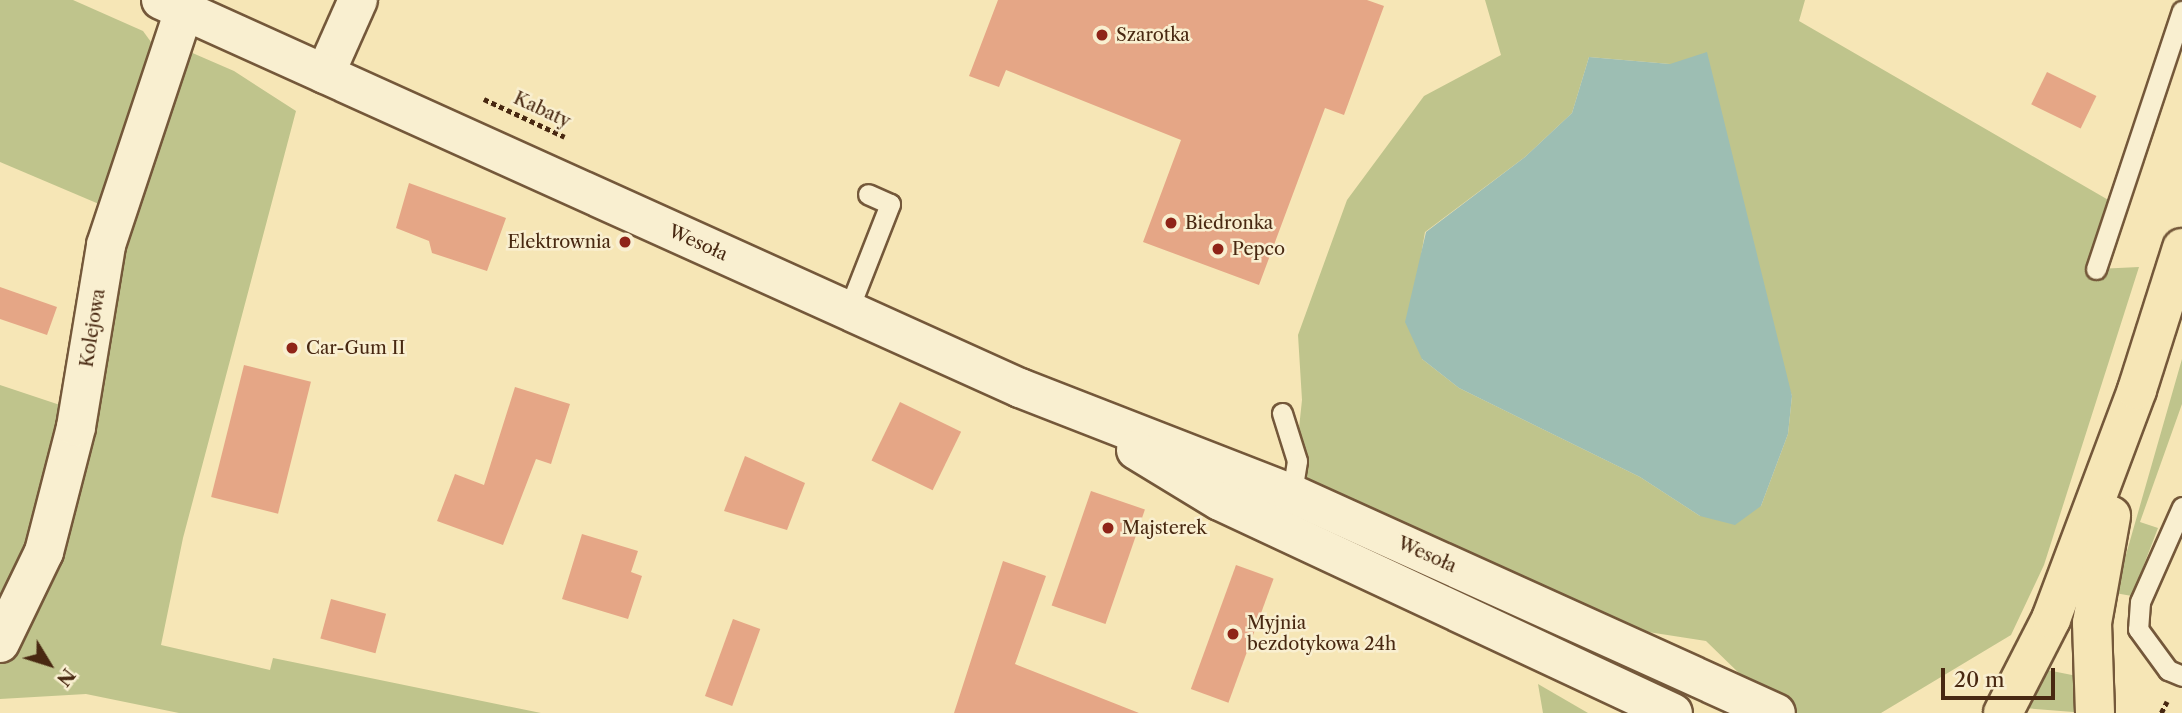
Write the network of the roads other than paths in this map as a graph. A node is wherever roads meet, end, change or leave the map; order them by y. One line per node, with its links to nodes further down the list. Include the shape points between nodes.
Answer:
1 (358, 0): 4 (street)
2 (173, 5): 4 (street, Wesoła); 14 (street, Kolejowa, via 106,245 76,427 44,552)
3 (2182, 11): 7 (lane)
4 (325, 74): 8 (street, Wesoła)
5 (868, 194): 8 (lane, via 891,204)
6 (2182, 248): 9 (main road)
7 (2096, 268)
8 (848, 311): 10 (street, Wesoła)
9 (2137, 390): 18 (main road, via 2051,619); 19 (main road, via 2092,622)
10 (1072, 411): 12 (street, Wesoła); 16 (street, Wesoła, via 1220,501)
11 (1282, 413): 12 (lane, via 1297,461)
12 (1292, 494): 17 (street, Wesoła)
13 (2182, 508): 15 (lane, via 2140,602 2138,629 2168,670)
14 (0, 643)
15 (2182, 676)
16 (1672, 713)
17 (1776, 713)
18 (2003, 713)
19 (2095, 713)

